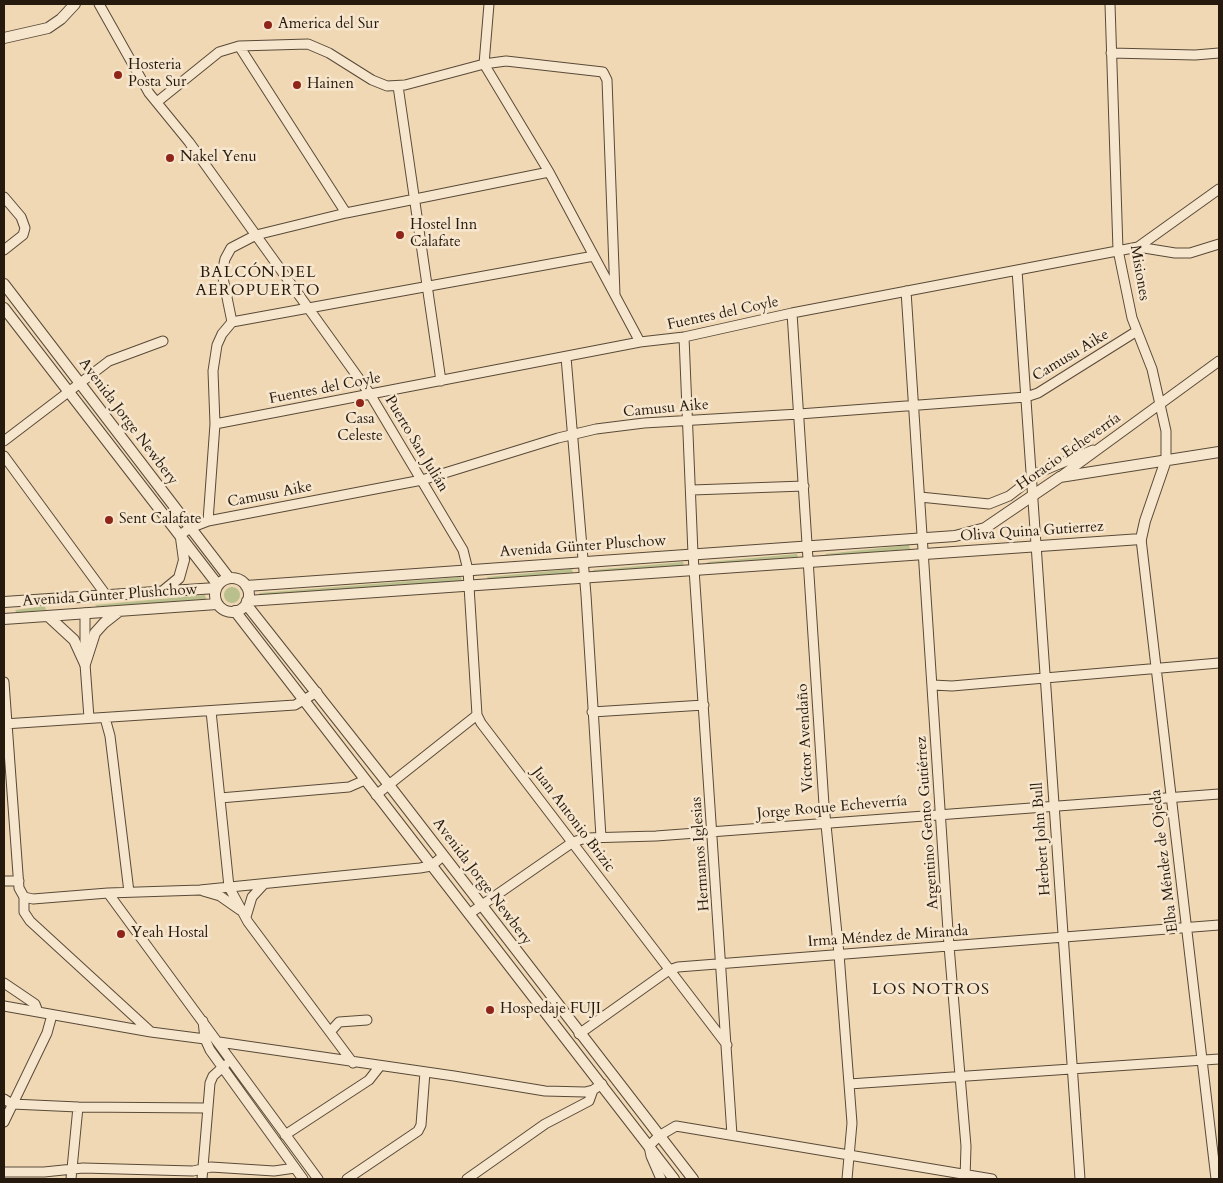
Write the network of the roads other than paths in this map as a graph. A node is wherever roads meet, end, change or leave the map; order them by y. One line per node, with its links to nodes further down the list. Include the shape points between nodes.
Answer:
1 (76, 4): 5 (street, via 48,28)
2 (99, 4): 11 (street, Puerto San Julián)
3 (489, 4): 9 (street)
4 (1110, 4): 7 (street, Misiones)
5 (4, 38)
6 (239, 46): 10 (street, via 308,44 378,83); 11 (street, via 219,52); 16 (street)
7 (1111, 53): 8 (street); 21 (street, Misiones)
8 (1219, 53)
9 (484, 64): 10 (street); 12 (street); 27 (street, via 518,61 603,72 607,80)
10 (398, 86): 15 (street)
11 (157, 102): 17 (street, Puerto San Julián)
12 (549, 172): 15 (street); 22 (street)
13 (1219, 189): 19 (street, Fuentes del Coyle)
14 (4, 197): 20 (street, via 26,228 23,235)
15 (414, 198): 16 (street); 24 (street)
16 (346, 212): 17 (street)
17 (256, 235): 29 (street, Puerto San Julián); 31 (street, via 231,248 225,259 222,273)
18 (1219, 244): 19 (street, via 1190,253)
19 (1138, 247): 21 (street, Fuentes del Coyle)
20 (4, 250)
21 (1118, 250): 23 (street, Fuentes del Coyle); 32 (street, Misiones)
22 (594, 256): 24 (street); 27 (street)
23 (1017, 270): 26 (street, Fuentes del Coyle); 42 (street, Herbert John Bull)
24 (427, 286): 29 (street); 38 (street)
25 (5, 289): 39 (street, Avenida Jorge Newbery)
26 (906, 291): 30 (street, Fuentes del Coyle); 44 (street, Argentino Gento Gutiérrez)
27 (615, 295): 35 (street)
28 (4, 308): 40 (street, Avenida Jorge Newbery)
29 (308, 308): 31 (street); 41 (street, Puerto San Julián)
30 (792, 313): 33 (street, Fuentes del Coyle); 45 (street, Víctor Avendaño)
31 (232, 322): 47 (street, via 217,344 213,371)
32 (1137, 331): 42 (street, Camusu Aike, via 1038,393); 43 (street, Misiones, via 1150,361)
33 (684, 337): 35 (street, Fuentes del Coyle); 46 (street, Hermanos Iglesias)
34 (163, 341): 39 (street, via 109,361)
35 (640, 342): 36 (street, Fuentes del Coyle)
36 (566, 356): 38 (street, Fuentes del Coyle); 48 (street)
37 (1219, 361): 43 (street, Horacio Echeverría)
38 (441, 381): 41 (street, Fuentes del Coyle)
39 (80, 383): 40 (street); 62 (street, Avenida Jorge Newbery)
40 (68, 392): 49 (street); 63 (street, Avenida Jorge Newbery)
41 (370, 394): 47 (street, Fuentes del Coyle); 55 (street, Puerto San Julián)
42 (1026, 397): 44 (street, Camusu Aike); 56 (street, Herbert John Bull)
43 (1160, 405): 50 (street, Horacio Echeverría); 53 (street, Misiones, via 1166,431)
44 (914, 406): 45 (street, Camusu Aike); 60 (street, Argentino Gento Gutiérrez)
45 (799, 414): 46 (street, Camusu Aike); 57 (street, Víctor Avendaño)
46 (688, 420): 48 (street, Camusu Aike); 58 (street, Hermanos Iglesias)
47 (215, 424): 61 (street)
48 (572, 434): 55 (street, Camusu Aike); 70 (street)
49 (4, 441)
50 (1101, 447): 54 (street, Horacio Echeverría); 56 (street, via 1051,467)
51 (1219, 452): 53 (street)
52 (4, 456): 80 (street)
53 (1166, 460): 54 (street); 65 (street, Misiones)
54 (1060, 477): 59 (street, Horacio Echeverría)
55 (422, 480): 61 (street, Camusu Aike); 72 (street, Puerto San Julián, via 463,550)
56 (1031, 480): 59 (street, Herbert John Bull); 60 (street, via 1009,496 989,504)
57 (804, 486): 58 (street); 66 (street, Víctor Avendaño)
58 (692, 490): 68 (street, Hermanos Iglesias)
59 (1032, 496): 64 (street, Horacio Echeverría, via 975,532); 67 (street, Herbert John Bull)
60 (920, 497): 64 (street, Argentino Gento Gutiérrez)
61 (208, 521): 62 (street, Camusu Aike)
62 (190, 528): 63 (street, Camusu Aike); 74 (street, Avenida Jorge Newbery)
63 (180, 535): 78 (street, Avenida Jorge Newbery); 79 (street, via 184,560 178,578)
64 (923, 538): 66 (street, Avenida Günter Pluschow); 69 (street, Argentino Gento Gutiérrez)
65 (1142, 539): 67 (street, Oliva Quina Gutierrez); 94 (street, Elba Méndez de Ojeda)
66 (808, 546): 68 (street, Avenida Günter Pluschow); 71 (street, Víctor Avendaño)
67 (1036, 546): 69 (street, Oliva Quina Gutierrez); 95 (street, Herbert John Bull)
68 (693, 554): 70 (street, Avenida Günter Pluschow); 73 (street, Hermanos Iglesias)
69 (924, 555): 71 (street, Avenida Günter Pluschow); 97 (street, Argentino Gento Gutiérrez)
70 (581, 562): 72 (street, Avenida Günter Pluschow); 75 (street)
71 (809, 563): 73 (street, Avenida Günter Pluschow); 115 (street, Víctor Avendaño)
72 (468, 570): 76 (street, Avenida Günter Pluschow); 77 (street, Puerto San Julián)
73 (695, 571): 75 (street, Avenida Günter Pluschow); 100 (street, Hermanos Iglesias)
74 (229, 578): 76 (street); 78 (street)
75 (582, 578): 77 (street, Avenida Günter Pluschow); 102 (street, via 586,595)
76 (246, 586): 84 (street)
77 (468, 586): 84 (street, Avenida Günter Pluschow); 103 (street)
78 (217, 587): 79 (street, Avenida Gunter Plushchow); 85 (street)
79 (162, 592): 80 (street, Avenida Gunter Plushchow)
80 (106, 595): 81 (street, Avenida Gunter Plushchow)
81 (84, 597): 82 (street, Avenida Gunter Plushchow); 88 (street, via 88,606)
82 (58, 598): 83 (street, Avenida Gunter Plushchow); 89 (street, via 53,607)
83 (4, 602)
84 (247, 602): 87 (street); 98 (street, Avenida Jorge Newbery)
85 (217, 604): 86 (street, Avenida Gunter Plushchow); 87 (street)
86 (120, 611): 88 (street, Avenida Gunter Plushchow); 93 (street, via 104,622 95,634)
87 (235, 612): 99 (street, Avenida Jorge Newbery)
88 (84, 613): 89 (street, Avenida Gunter Plushchow); 93 (street)
89 (59, 615): 90 (street, Avenida Gunter Plushchow)
90 (48, 616): 91 (street, Avenida Gunter Plushchow); 93 (street, via 74,640)
91 (4, 619)
92 (1219, 663): 94 (street)
93 (85, 664): 104 (street)
94 (1156, 670): 95 (street); 112 (street, Elba Méndez de Ojeda)
95 (1045, 678): 97 (street); 113 (street, Herbert John Bull)
96 (4, 682): 106 (street)
97 (933, 685): 114 (street, Argentino Gento Gutiérrez)
98 (317, 692): 99 (street); 108 (street, Avenida Jorge Newbery)
99 (304, 702): 101 (street); 107 (street, Avenida Jorge Newbery)
100 (704, 705): 102 (street); 116 (street, Hermanos Iglesias)
101 (212, 711): 105 (street); 111 (street)
102 (592, 712): 117 (street)
103 (477, 715): 108 (street); 118 (street, Juan Antonio Brizic)
104 (89, 718): 105 (street); 106 (street)
105 (104, 718): 125 (street, via 110,736)
106 (5, 724): 121 (street)
107 (364, 780): 110 (street, Avenida Jorge Newbery); 111 (street, via 349,787)
108 (390, 785): 110 (street); 119 (street, Avenida Jorge Newbery)
109 (1219, 794): 112 (street, Jorge Roque Echeverría)
110 (376, 795): 120 (street, Avenida Jorge Newbery)
111 (220, 798): 123 (street)
112 (1171, 798): 113 (street, Jorge Roque Echeverría); 132 (street, Elba Méndez de Ojeda)
113 (1054, 807): 114 (street, Jorge Roque Echeverría); 133 (street, Herbert John Bull)
114 (941, 814): 115 (street, Jorge Roque Echeverría); 134 (street, Argentino Gento Gutiérrez)
115 (826, 824): 116 (street, Jorge Roque Echeverría); 135 (street, Víctor Avendaño)
116 (713, 832): 117 (street, Jorge Roque Echeverría); 136 (street, Hermanos Iglesias)
117 (601, 837): 118 (street, Jorge Roque Echeverría)
118 (573, 842): 128 (street, Jorge Roque Echeverría); 137 (street, Juan Antonio Brizic)
119 (443, 856): 120 (street); 128 (street, Avenida Jorge Newbery)
120 (431, 866): 122 (street); 129 (street, Avenida Jorge Newbery)
121 (9, 881): 127 (street)
122 (264, 883): 123 (street); 130 (street, via 255,891)
123 (229, 887): 124 (street); 130 (street)
124 (200, 890): 125 (street); 130 (street, via 220,896)
125 (128, 892): 126 (street)
126 (108, 893): 127 (street); 142 (street)
127 (24, 897): 144 (street, via 24,912 30,921)
128 (481, 906): 129 (street, Jorge Roque Echeverría); 146 (street, Avenida Jorge Newbery)
129 (469, 914): 159 (street, Avenida Jorge Newbery)
130 (244, 915): 145 (street)
131 (1219, 924): 132 (street, Irma Méndez de Miranda)
132 (1186, 928): 133 (street, Irma Méndez de Miranda); 152 (street, Elba Méndez de Ojeda)
133 (1062, 938): 134 (street, Irma Méndez de Miranda); 156 (street, Herbert John Bull)
134 (949, 946): 135 (street, Irma Méndez de Miranda); 158 (street, Argentino Gento Gutiérrez)
135 (839, 954): 136 (street, Irma Méndez de Miranda); 160 (street, Víctor Avendaño)
136 (722, 962): 137 (street, Irma Méndez de Miranda); 149 (street, Hermanos Iglesias)
137 (669, 970): 146 (street, Irma Méndez de Miranda); 149 (street, Juan Antonio Brizic)
138 (4, 983): 140 (street, via 35,1004)
139 (4, 1006): 140 (street)
140 (38, 1012): 141 (street)
141 (52, 1015): 144 (street); 163 (street, via 47,1033)
142 (203, 1020): 147 (street); 148 (street)
143 (367, 1020): 145 (street, via 339,1022)
144 (151, 1032): 147 (street)
145 (330, 1032): 153 (street)
146 (579, 1034): 169 (street, Avenida Jorge Newbery)
147 (205, 1039): 155 (street)
148 (219, 1042): 151 (street); 153 (street)
149 (727, 1044): 168 (street, Hermanos Iglesias)
150 (1219, 1059): 152 (street)
151 (231, 1060): 155 (street); 167 (street)
152 (1201, 1061): 156 (street); 189 (street, Elba Méndez de Ojeda)
153 (353, 1062): 154 (street)
154 (380, 1066): 157 (street); 167 (street, via 369,1080)
155 (222, 1067): 165 (street, via 211,1079); 173 (street)
156 (1073, 1069): 158 (street); 188 (street, Herbert John Bull)
157 (425, 1072): 161 (street, via 550,1092); 181 (street, via 418,1131)
158 (960, 1076): 160 (street); 176 (street, Argentino Gento Gutiérrez)
159 (602, 1084): 161 (street); 170 (street, Avenida Jorge Newbery)
160 (849, 1084): 171 (street, Víctor Avendaño, via 853,1135)
161 (593, 1090): 182 (street, via 589,1101 545,1124)
162 (4, 1100): 163 (street)
163 (12, 1104): 164 (street); 166 (street)
164 (78, 1107): 165 (street); 172 (street)
165 (207, 1108): 174 (street)
166 (4, 1122)
167 (285, 1135): 180 (street)
168 (732, 1135): 169 (street, via 676,1126); 171 (street)
169 (659, 1136): 170 (street); 185 (street, Avenida Jorge Newbery)
170 (649, 1146): 183 (street); 184 (street, Avenida Jorge Newbery)
171 (851, 1156): 176 (street); 186 (street, Víctor Avendaño)
172 (72, 1168): 174 (street); 175 (street); 177 (street)
173 (294, 1168): 174 (street, via 274,1171); 179 (street)
174 (202, 1169): 178 (street)
175 (4, 1172)
176 (965, 1177): 187 (street)
177 (71, 1179)
178 (202, 1179)
179 (303, 1179)
180 (318, 1179)
181 (347, 1179)
182 (467, 1179)
183 (662, 1179)
184 (674, 1179)
185 (693, 1179)
186 (847, 1179)
187 (992, 1179)
188 (1080, 1179)
189 (1216, 1179)

